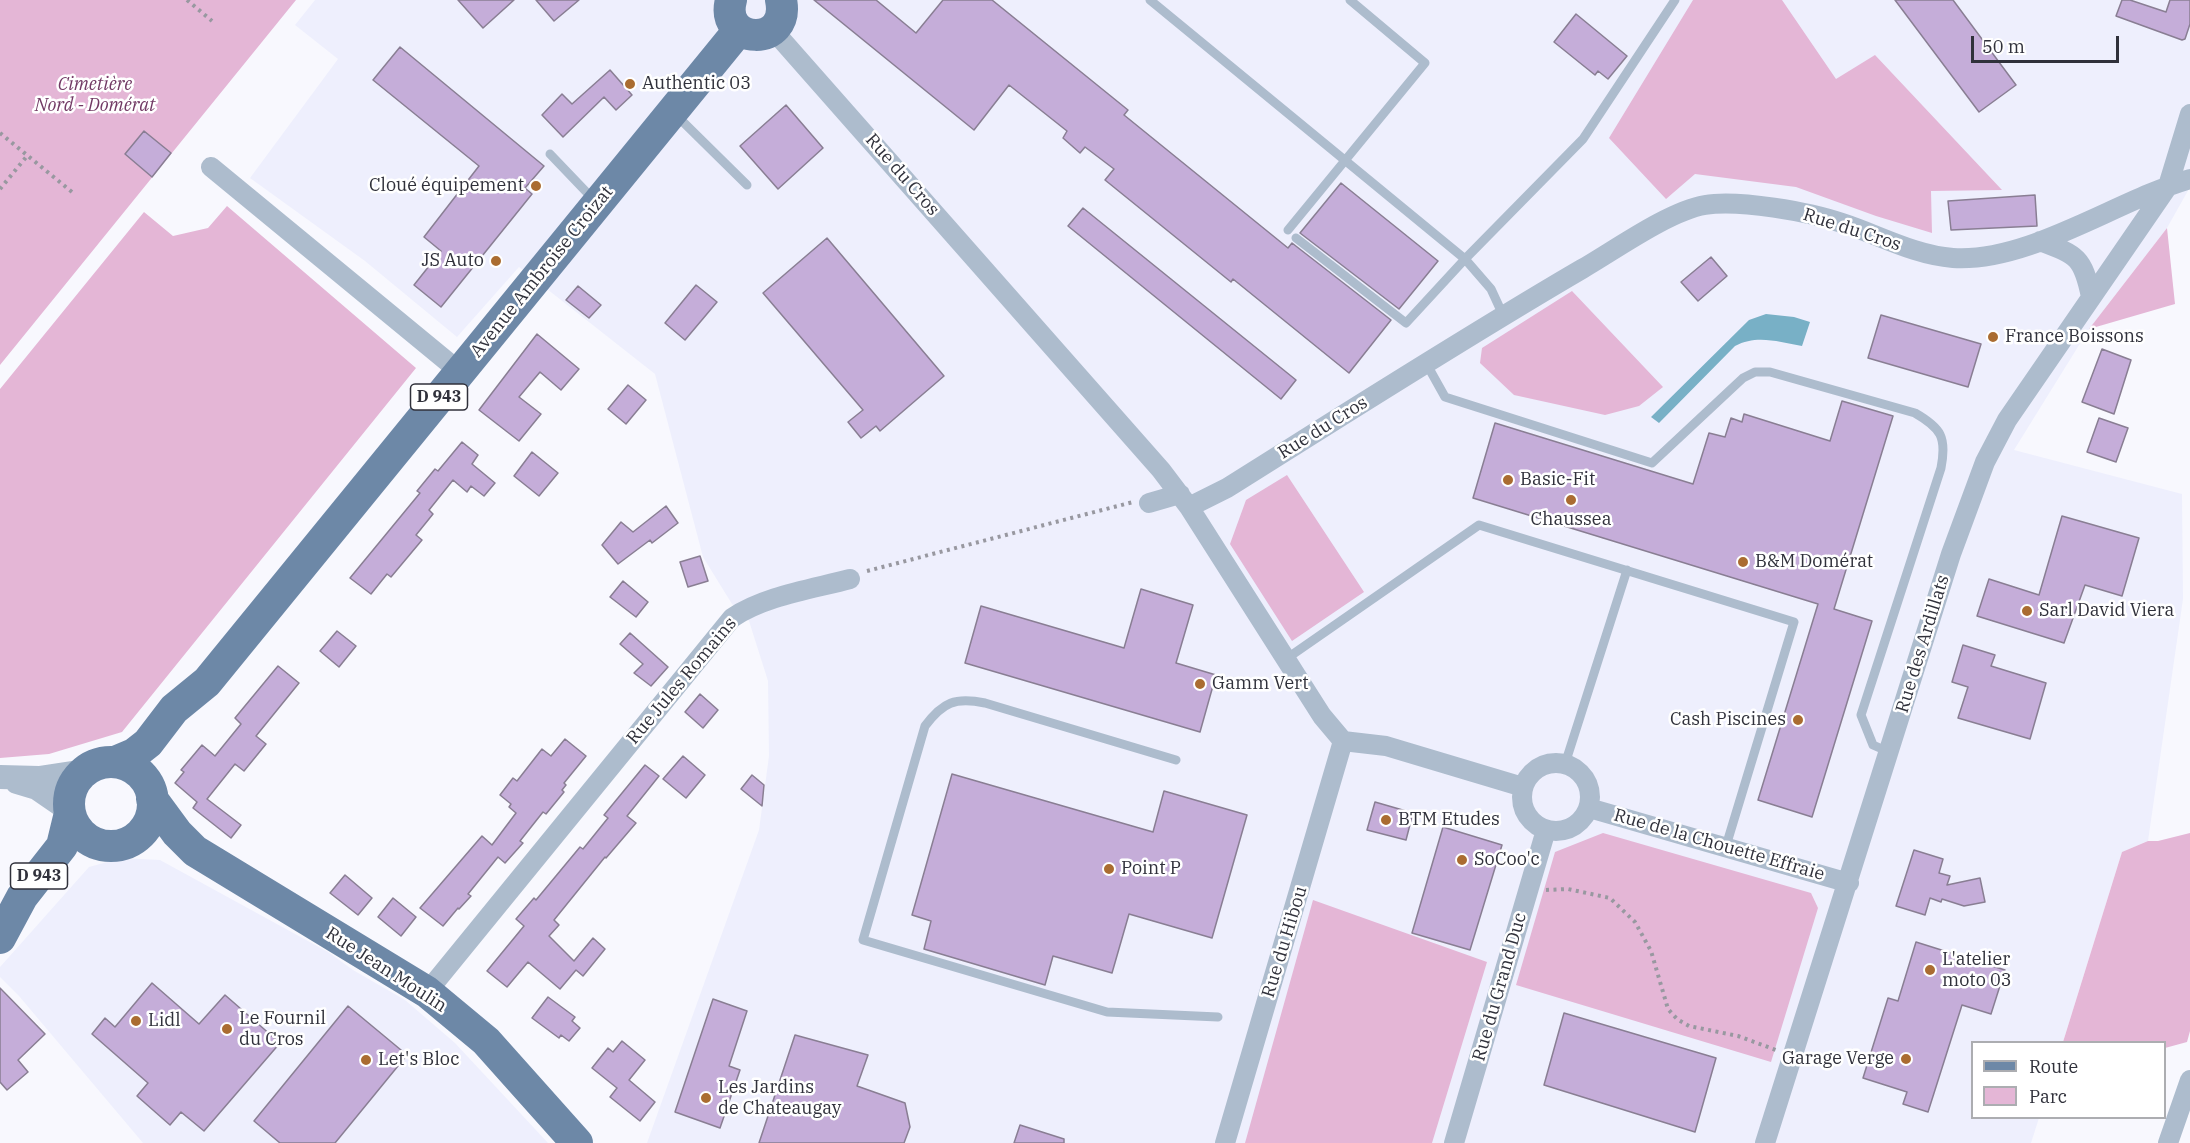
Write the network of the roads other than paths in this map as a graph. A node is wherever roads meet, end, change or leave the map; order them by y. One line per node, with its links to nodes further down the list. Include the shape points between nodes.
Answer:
1 (730, 0): 6 (main road, via 730,15)
2 (781, 0): 7 (main road, via 782,17)
3 (1150, 0): 11 (lane)
4 (1350, 0): 11 (lane, via 1425,63)
5 (1675, 0): 21 (lane, via 1583,139)
6 (739, 30): 7 (main road, via 756,36); 8 (main road, Avenue Ambroise Croizat / D 943)
7 (773, 30): 26 (street, Rue du Cros, via 1154,461)
8 (673, 113): 14 (lane); 17 (main road, Avenue Ambroise Croizat / D 943)
9 (2190, 114): 15 (street, Rue des Ardillats)
10 (549, 154): 17 (lane)
11 (1345, 161): 18 (lane); 21 (lane)
12 (211, 167): 25 (street)
13 (2190, 179): 15 (street, Rue du Cros)
14 (747, 185)
15 (2168, 186): 16 (street); 20 (street, Rue du Cros); 22 (street, Rue des Ardillats)
16 (2190, 192)
17 (598, 204): 25 (main road, Avenue Ambroise Croizat / D 943)
18 (1288, 230)
19 (1296, 238): 21 (lane, via 1406,323)
20 (2040, 242): 22 (street, via 2077,259 2086,273); 23 (street, Rue du Cros, via 1988,256 1932,256 1840,222 1788,210 1729,203 1704,205 1672,216)
21 (1465, 259): 23 (lane, via 1491,289)
22 (2091, 297): 33 (street, Rue des Ardillats, via 2007,420 1985,462 1951,554)
23 (1503, 315): 24 (street, Rue du Cros)
24 (1426, 363): 26 (street, Rue du Cros, via 1227,488); 33 (lane, via 1445,397 1653,463 1726,392 1755,372 1770,372 1915,412 1933,424 1941,434 1944,449 1941,468 1861,715 1873,745)
25 (460, 372): 31 (main road, Avenue Ambroise Croizat / D 943)
26 (1184, 500): 27 (street); 30 (street)
27 (1149, 503)
28 (1627, 570): 30 (lane, via 1479,525); 36 (lane); 45 (lane, via 1794,622)
29 (850, 579): 49 (street, Rue Jules Romains, via 765,602 732,618)
30 (1285, 659): 32 (street)
31 (207, 682): 35 (main road, Avenue Ambroise Croizat / D 943, via 174,708 148,743); 40 (main road, Avenue Ambroise Croizat / D 943, via 190,719 160,752)
32 (1343, 741): 39 (street, via 1386,746); 53 (street, Rue du Hibou)
33 (1890, 752): 47 (street, Rue des Ardillats)
34 (1176, 760): 50 (lane, via 985,703 968,700 946,704 925,726 863,940 1107,1012)
35 (115, 762): 37 (main road, via 104,762); 40 (main road, via 138,772)
36 (1565, 764): 39 (street, via 1535,770); 41 (street, via 1583,776 1591,797)
37 (85, 771): 38 (street, via 39,778); 42 (main road, via 72,788)
38 (0, 777): 42 (street, via 37,788)
39 (1524, 787): 43 (street, via 1524,808 1536,825)
40 (149, 791): 44 (main road, via 152,812 147,824 139,834); 46 (main road, Rue Jean Moulin, via 177,833)
41 (1589, 808): 43 (street, via 1577,825 1556,832); 45 (street, Rue de la Chouette Effraie)
42 (70, 811): 44 (main road, via 83,835 94,842); 48 (main road, D 943, via 63,846 22,897)
43 (1546, 830): 54 (street, Rue du Grand Duc)
44 (117, 843): 46 (main road, Rue Jean Moulin, via 170,844); 48 (main road, D 943, via 80,857 36,910)
45 (1726, 846): 47 (street, Rue de la Chouette Effraie)
46 (195, 851): 49 (main road, Rue Jean Moulin)
47 (1848, 883): 55 (street, Rue des Ardillats)
48 (0, 937)
49 (427, 992): 52 (main road, Rue Jean Moulin, via 486,1041)
50 (1218, 1017)
51 (2190, 1080): 56 (street)
52 (577, 1143)
53 (1225, 1143)
54 (1454, 1143)
55 (1765, 1143)
56 (2168, 1143)

